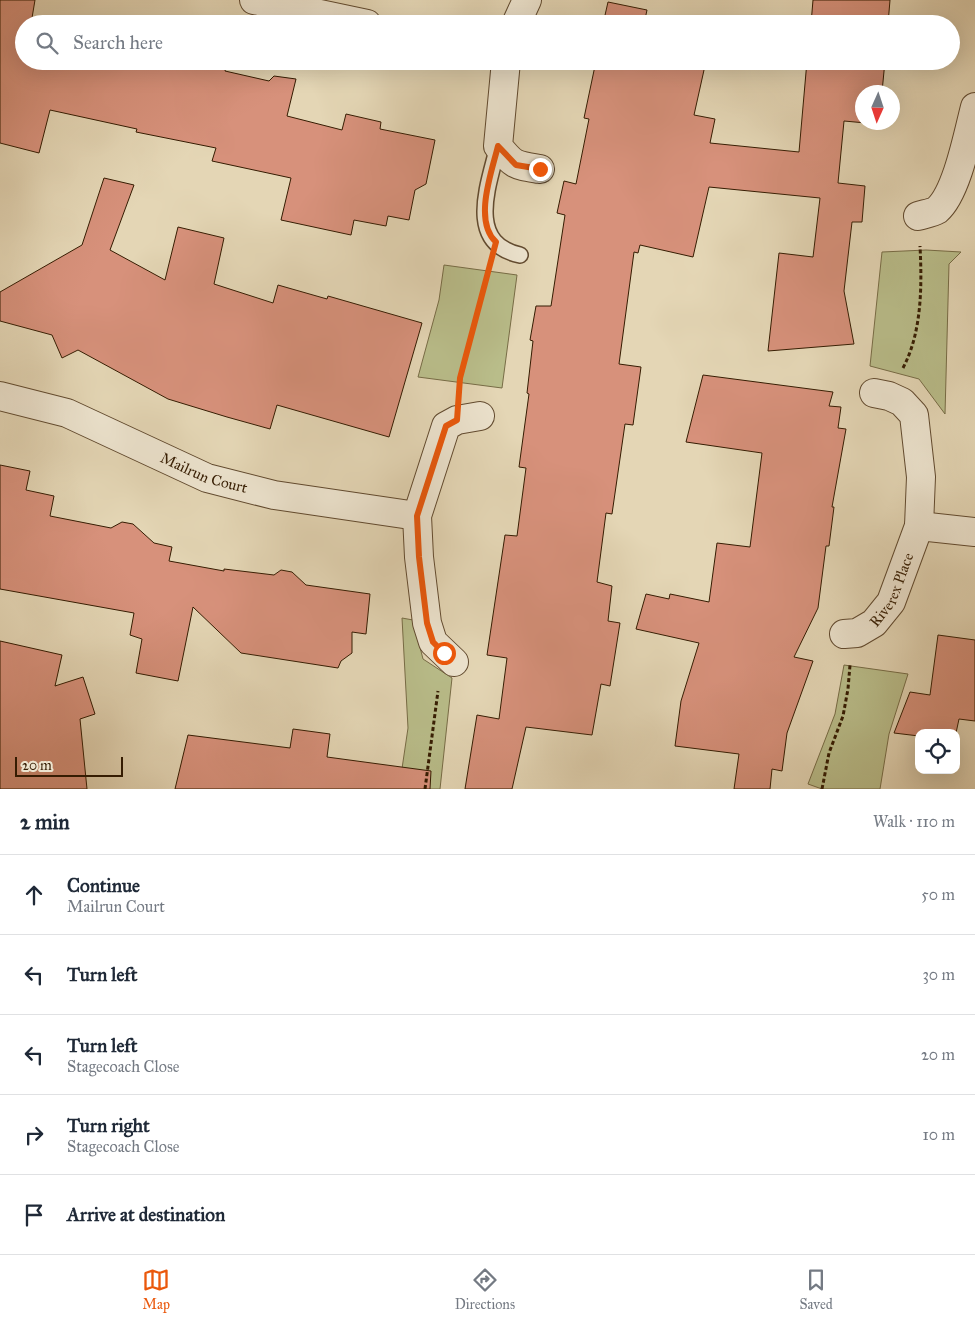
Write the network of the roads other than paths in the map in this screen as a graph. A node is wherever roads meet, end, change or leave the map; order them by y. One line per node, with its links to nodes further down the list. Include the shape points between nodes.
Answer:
1 (254, 0): 3 (street)
2 (527, 0): 4 (street)
3 (325, 15)
4 (520, 15)
5 (500, 70): 7 (street)
6 (975, 108): 9 (street, via 948,197 935,211)
7 (498, 146): 8 (street, via 516,165); 10 (lane, via 484,221 496,242 510,253)
8 (540, 169)
9 (918, 216)
10 (520, 255)
11 (882, 395): 15 (street, Riverex Place, via 902,402 914,416 922,477)
12 (0, 396): 14 (street, Mailrun Court, via 67,413 207,478 274,495)
13 (469, 418): 14 (street, via 446,426)
14 (417, 516): 18 (street, via 427,623 433,642)
15 (919, 526): 16 (street); 17 (street, Riverex Place, via 891,602 874,623)
16 (975, 532)
17 (850, 633)
18 (449, 657)

